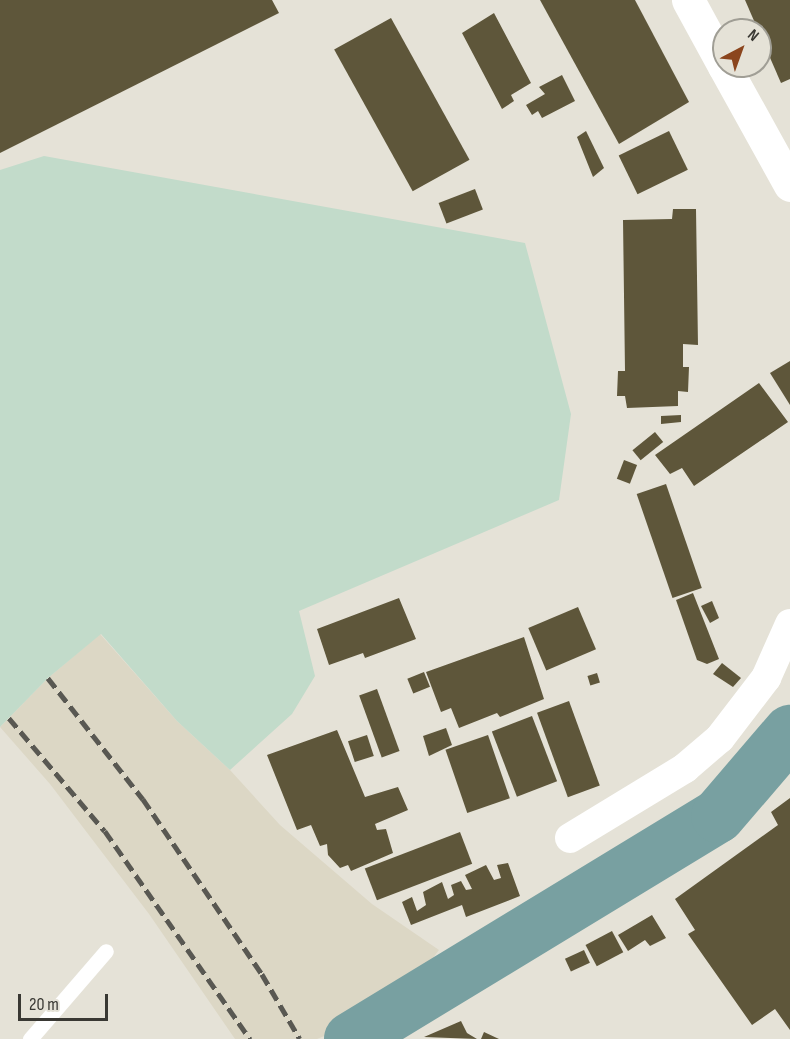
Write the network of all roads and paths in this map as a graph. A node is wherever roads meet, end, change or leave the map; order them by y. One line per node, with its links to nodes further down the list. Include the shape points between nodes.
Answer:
1 (688, 0): 2 (street)
2 (712, 44)
3 (731, 78): 4 (street)
4 (790, 185)
5 (790, 624): 6 (street, via 766,678 720,738 685,768)
6 (570, 837)
7 (106, 951): 8 (lane)
8 (30, 1039)

